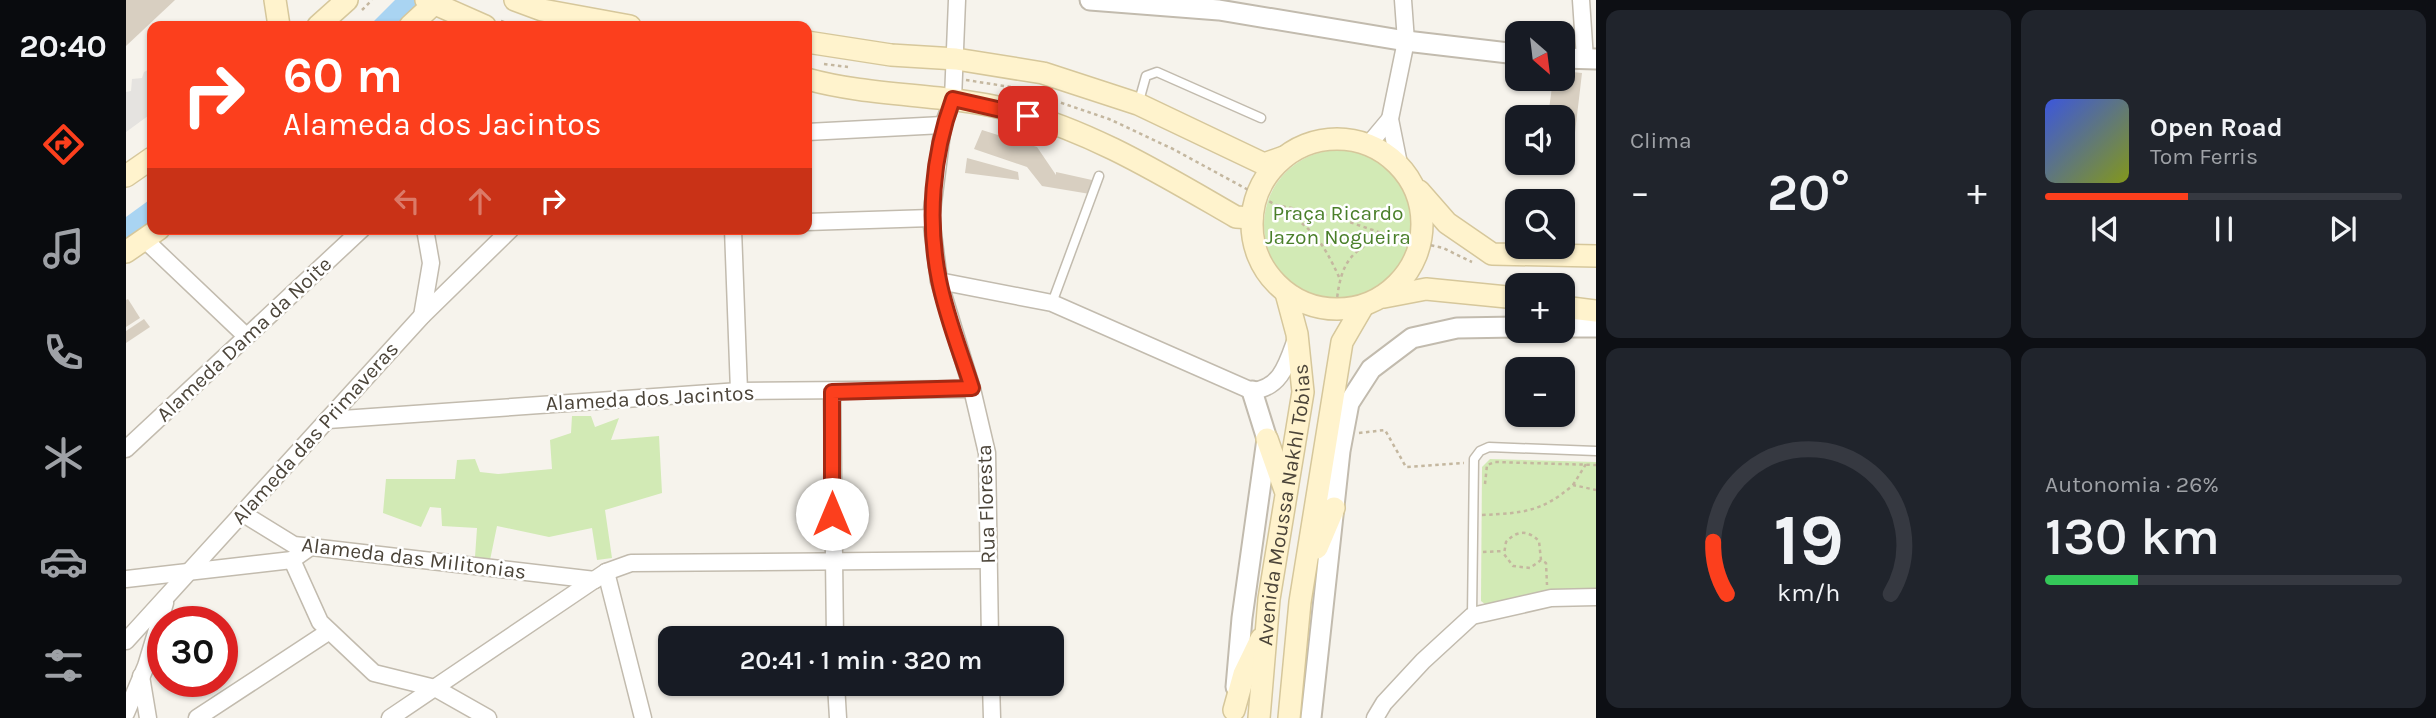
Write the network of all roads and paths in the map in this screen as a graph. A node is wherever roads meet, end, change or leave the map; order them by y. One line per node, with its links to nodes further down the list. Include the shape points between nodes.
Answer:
1 (275, 0): 11 (main road)
2 (347, 0): 12 (main road)
3 (515, 0): 9 (main road)
4 (957, 0): 19 (street, Rua Floresta)
5 (1095, 0): 10 (street)
6 (1403, 0): 16 (street)
7 (1581, 0): 20 (street)
8 (432, 1): 13 (main road); 14 (main road)
9 (537, 5): 15 (main road)
10 (1218, 5): 16 (street)
11 (278, 21)
12 (324, 21)
13 (414, 21)
14 (474, 21)
15 (608, 21)
16 (1406, 41): 18 (street); 25 (street)
17 (812, 43): 19 (main road)
18 (1505, 53)
19 (956, 59): 22 (street, Rua Floresta); 23 (main road, via 1043,73)
20 (1590, 59)
21 (812, 80): 22 (main road, via 840,88)
22 (953, 99): 26 (street, Rua Floresta); 36 (main road, via 1006,109 1088,137 1236,217)
23 (1138, 104): 24 (lane, via 1146,76 1157,72); 29 (main road, via 1264,164)
24 (1261, 118)
25 (1390, 119): 28 (street); 31 (street)
26 (943, 125): 27 (street); 37 (street, Rua Floresta)
27 (812, 132)
28 (1369, 144): 29 (main road, via 1340,138 1311,143); 31 (main road)
29 (1284, 157): 36 (main road, via 1262,184)
30 (147, 161): 32 (main road)
31 (1399, 164): 34 (main road)
32 (126, 176)
33 (1099, 176): 56 (lane)
34 (1415, 186): 46 (main road, via 1447,223 1492,254); 55 (main road, via 1423,211 1419,251 1410,269)
35 (1276, 205): 48 (path, via 1309,226)
36 (1252, 218): 51 (main road, via 1259,260)
37 (930, 219): 38 (street); 50 (street, Rua Floresta)
38 (812, 222)
39 (151, 235): 45 (main road)
40 (153, 235): 64 (street)
41 (355, 235): 64 (street, Alameda Dama da Noite)
42 (426, 235): 47 (street)
43 (505, 235): 49 (street, Alameda das Primaveras)
44 (733, 235): 66 (street)
45 (126, 252)
46 (1596, 256)
47 (431, 263): 49 (street, via 438,276); 59 (street)
48 (1339, 276)
49 (457, 280): 59 (street, Alameda das Primaveras)
50 (939, 281): 56 (street); 65 (street, Rua Floresta)
51 (1286, 293): 55 (main road, via 1310,305 1336,310); 63 (main road, Avenida Moussa Nakhl Tobias)
52 (1596, 296): 53 (main road)
53 (1575, 297)
54 (1505, 298): 55 (main road, via 1426,289)
55 (1372, 301): 69 (main road, Avenida Moussa Nakhl Tobias, via 1342,342)
56 (1052, 303): 67 (street)
57 (1575, 308): 58 (main road)
58 (1596, 311)
59 (421, 317): 70 (street, Alameda das Primaveras)
60 (1596, 327): 61 (street)
61 (1575, 329)
62 (1505, 330): 74 (street, via 1457,328 1412,338 1371,369 1349,403)
63 (1297, 334): 67 (street, via 1285,372 1267,390); 81 (main road, Avenida Moussa Nakhl Tobias, via 1303,393)
64 (246, 336): 73 (street, Alameda Dama da Noite)
65 (972, 388): 68 (street, Alameda dos Jacintos); 93 (street, Rua Floresta, via 987,453)
66 (738, 391): 68 (street, Alameda dos Jacintos); 70 (street, Alameda dos Jacintos)
67 (1252, 391): 72 (street)
68 (832, 392): 95 (street)
69 (1333, 393): 74 (main road); 104 (main road, Avenida Moussa Nakhl Tobias)
70 (328, 420): 85 (street, Alameda das Primaveras)
71 (1354, 433): 76 (path, via 1384,430 1406,467)
72 (1267, 439): 81 (main road); 117 (street)
73 (126, 449)
74 (1340, 451): 84 (street)
75 (1596, 451): 76 (lane, via 1489,447 1480,451)
76 (1474, 463): 105 (lane)
77 (1586, 464): 78 (path); 79 (path); 82 (path, via 1495,462 1486,469)
78 (1596, 465)
79 (1573, 485): 80 (path); 86 (path, via 1552,503 1528,512)
80 (1596, 490)
81 (1285, 491): 103 (main road, Avenida Moussa Nakhl Tobias)
82 (1485, 492)
83 (1485, 503): 86 (path)
84 (1334, 508): 104 (main road); 127 (street)
85 (242, 513): 89 (street, Alameda das Militonias, via 294,545); 97 (street, Alameda das Primaveras)
86 (1484, 515): 87 (path)
87 (1484, 527)
88 (1484, 540): 91 (path)
89 (312, 546): 92 (street); 98 (street, Alameda das Militonias)
90 (1504, 551): 91 (path); 94 (path, via 1508,563 1518,569); 94 (path, via 1511,536 1529,533 1539,541)
91 (1483, 552): 96 (path)
92 (292, 560): 97 (street, Alameda das Militonias); 109 (street)
93 (988, 560): 95 (street); 107 (street, Rua Floresta)
94 (1541, 560): 100 (path, via 1547,566)
95 (832, 563): 98 (street, via 631,563); 106 (street)
96 (1483, 563)
97 (189, 570): 99 (street, Alameda das Militonias); 101 (street, Alameda das Primaveras)
98 (600, 576): 113 (street); 122 (street)
99 (126, 579)
100 (1547, 591)
101 (167, 597): 110 (street, Alameda das Primaveras); 112 (street)
102 (1596, 597): 105 (street, via 1551,598)
103 (1269, 600): 104 (main road, via 1289,609); 108 (main road, Avenida Moussa Nakhl Tobias)
104 (1300, 602): 111 (main road, Avenida Moussa Nakhl Tobias)
105 (1472, 615): 128 (street, via 1423,661)
106 (834, 626)
107 (990, 626)
108 (1265, 631): 111 (main road, via 1279,632 1286,639); 117 (main road, via 1244,674); 125 (main road, Avenida Moussa Nakhl Tobias)
109 (328, 632): 113 (street, via 374,673); 119 (street)
110 (126, 642): 112 (street, via 139,642 146,649)
111 (1292, 658): 126 (main road, Avenida Moussa Nakhl Tobias)
112 (144, 671): 116 (street); 118 (street)
113 (435, 688): 120 (street); 121 (street)
114 (837, 696): 123 (street)
115 (992, 696): 124 (street)
116 (126, 713)
117 (1233, 714)
118 (148, 718)
119 (197, 718)
120 (390, 718)
121 (488, 718)
122 (643, 718)
123 (838, 718)
124 (992, 718)
125 (1259, 718)
126 (1289, 718)
127 (1311, 718)
128 (1375, 718)

